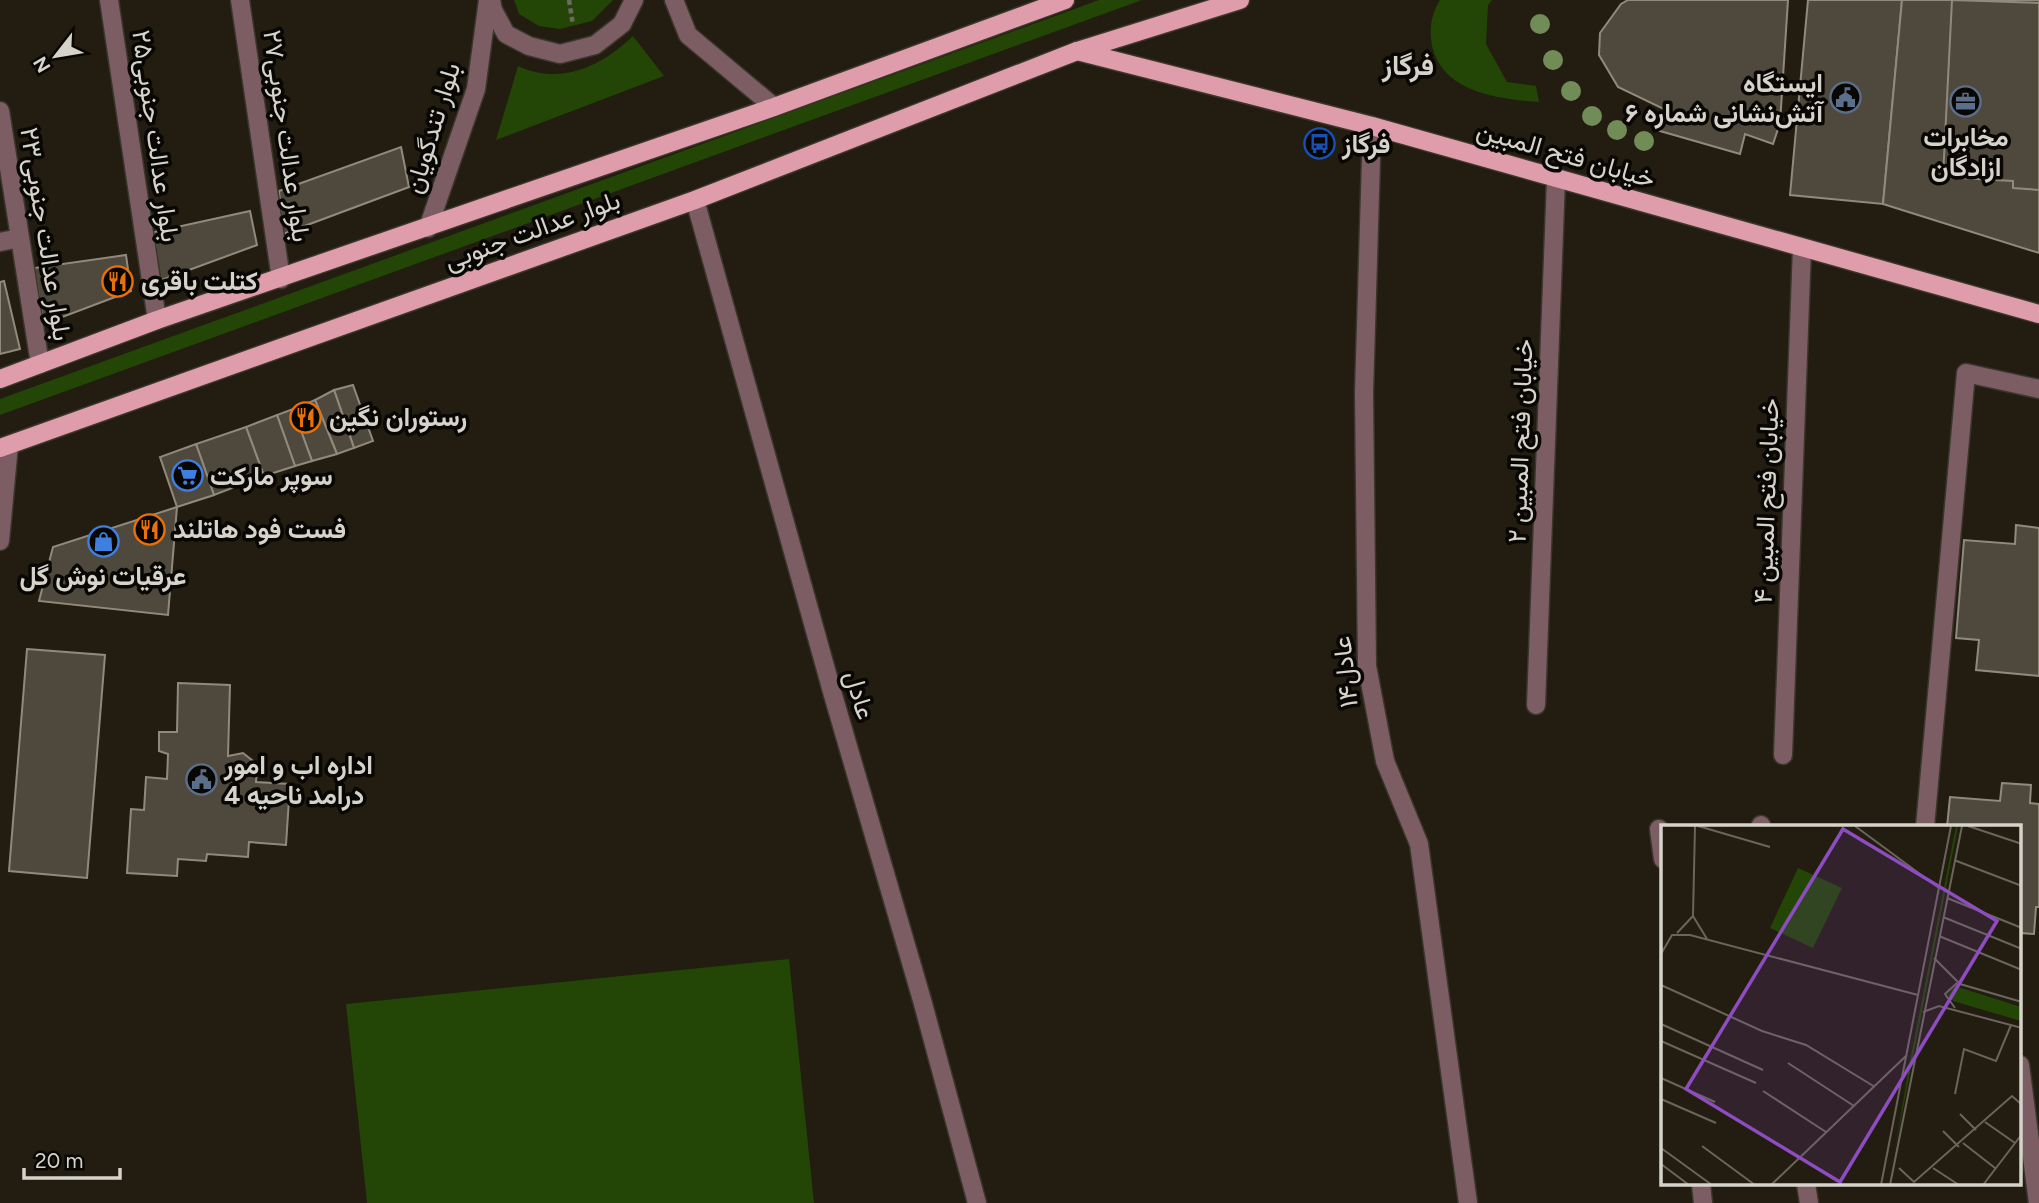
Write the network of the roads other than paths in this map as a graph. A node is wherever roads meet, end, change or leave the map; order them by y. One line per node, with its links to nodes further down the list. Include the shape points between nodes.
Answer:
1 (109, 0): 20 (street, بلوار عدالت جنوبی۲۵)
2 (240, 0): 18 (street, بلوار عدالت جنوبی۲۷)
3 (490, 0): 4 (street, via 506,34 560,54 595,45 622,24); 14 (street, بلوار تندگویان, via 476,89)
4 (634, 0)
5 (674, 0): 9 (street, via 688,35)
6 (1065, 0): 9 (main road)
7 (1240, 0): 8 (main road, بلوار عدالت جنوبی)
8 (1077, 51): 11 (main road, خیابان فتح المبین); 13 (main road, بلوار عدالت جنوبی)
9 (774, 107): 14 (main road)
10 (0, 111): 15 (street, بلوار عدالت جنوبی۲۳)
11 (1372, 125): 12 (main road, خیابان فتح المبین); 33 (street, عادل۱۴, via 1364,393 1367,666 1385,761 1419,844)
12 (1556, 179): 17 (main road, خیابان فتح المبین); 26 (street, خیابان فتح المبین ۲)
13 (695, 200): 24 (main road, بلوار عدالت جنوبی); 32 (street, عادل)
14 (428, 228): 18 (main road)
15 (20, 238): 16 (street); 21 (street, بلوار عدالت جنوبی۲۳)
16 (0, 242)
17 (1802, 248): 19 (main road, خیابان فتح المبین); 27 (street, خیابان فتح المبین ۴)
18 (281, 279): 20 (main road)
19 (2039, 314)
20 (157, 320): 21 (main road)
21 (40, 364): 22 (main road)
22 (0, 379)
23 (2039, 389): 28 (street, via 1966,373)
24 (5, 446): 25 (street)
25 (0, 541)
26 (1536, 705)
27 (1783, 755)
28 (1925, 825)
29 (1659, 829): 30 (street)
30 (1661, 844)
31 (2022, 1080): 34 (street)
32 (977, 1203)
33 (1468, 1203)
34 (2038, 1203)

